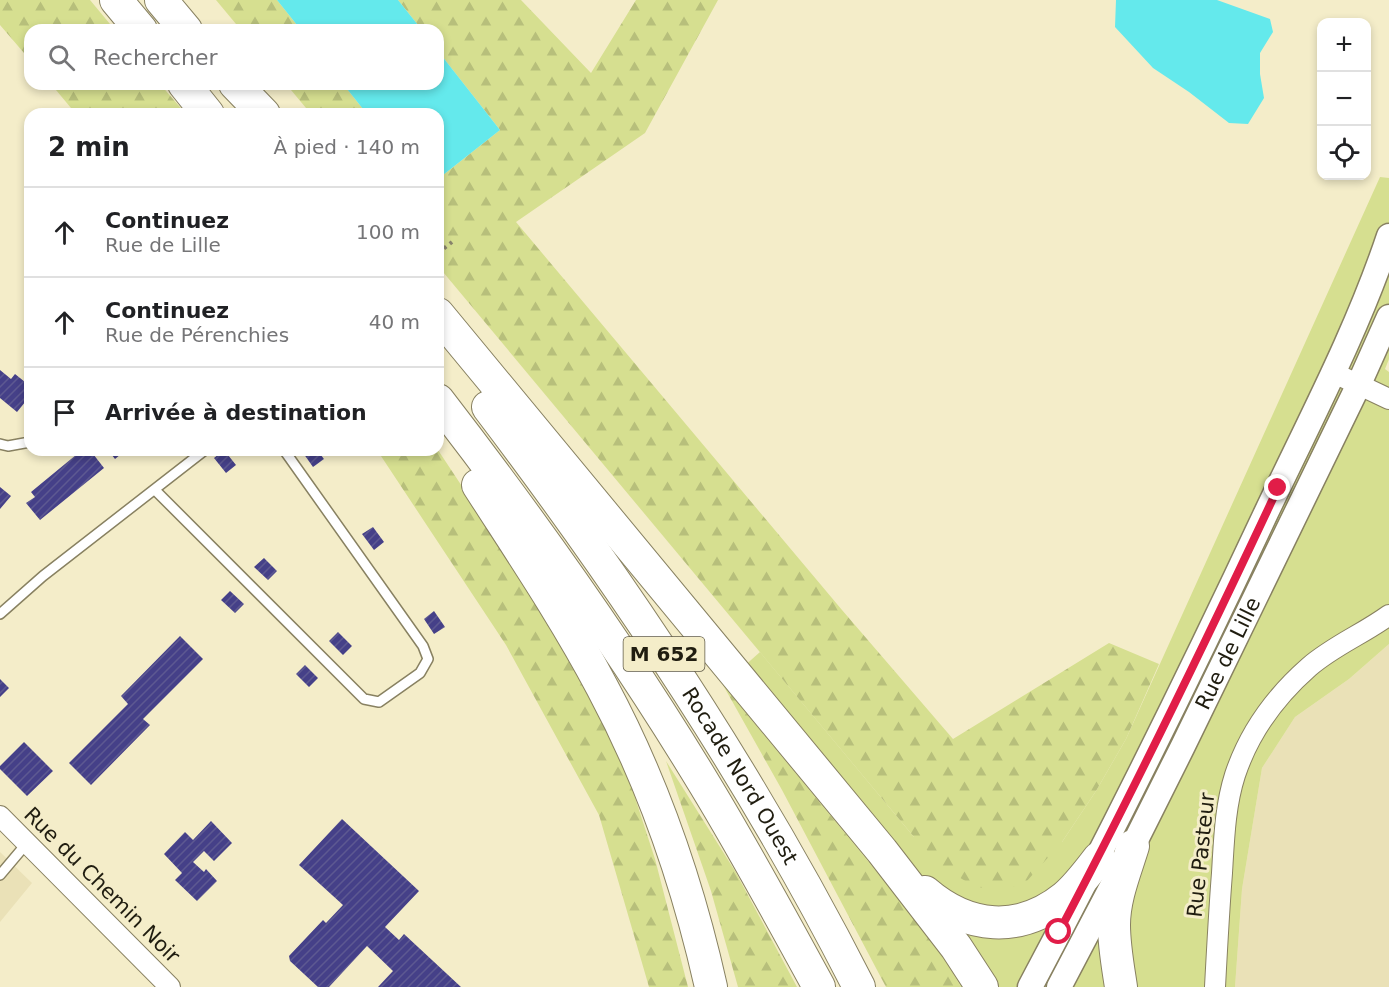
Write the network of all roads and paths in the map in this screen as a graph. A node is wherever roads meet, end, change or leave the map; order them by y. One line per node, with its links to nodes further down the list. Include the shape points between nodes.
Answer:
1 (116, 0): 3 (highway)
2 (161, 0): 4 (highway)
3 (136, 24)
4 (181, 24)
5 (189, 90): 8 (highway)
6 (234, 90): 9 (highway)
7 (241, 90): 10 (highway)
8 (203, 108)
9 (248, 108)
10 (258, 108)
11 (1389, 236): 17 (street, Rue de Lille, via 1367,298)
12 (452, 242): 13 (path)
13 (444, 249)
14 (1389, 317): 18 (street, Rue de Lille)
15 (444, 321): 32 (highway)
16 (444, 350): 38 (highway, Rocade Nord Ouest / M 652, via 517,444 655,641 765,818)
17 (1332, 372): 18 (street); 33 (street, Rue de Lille)
18 (1359, 384): 19 (street); 31 (street, Rue de Lille)
19 (1389, 399)
20 (444, 408): 37 (highway, Rocade Nord Ouest / M 652, via 531,524 653,703 729,826)
21 (444, 426): 36 (highway, via 571,632 618,719 667,834)
22 (24, 443): 23 (lane)
23 (0, 444)
24 (198, 456): 26 (lane)
25 (288, 456): 26 (lane, via 423,646 428,659 420,673 379,702 364,699)
26 (155, 490): 27 (lane)
27 (0, 614)
28 (1387, 620): 43 (street, Rue Pasteur, via 1335,648 1292,683 1271,707 1242,756 1227,813)
29 (0, 816): 30 (street, Rue du Chemin Noir)
30 (27, 843): 34 (lane); 35 (street, Rue du Chemin Noir)
31 (1133, 846): 41 (street, Rue de Lille); 42 (highway, via 1115,913 1114,938)
32 (882, 851): 33 (highway, via 940,905 960,916 988,923 1016,921 1054,905 1078,885); 39 (highway)
33 (1099, 858): 40 (street, Rue de Lille)
34 (0, 875)
35 (170, 987)
36 (711, 987)
37 (819, 987)
38 (859, 987)
39 (982, 987)
40 (1030, 987)
41 (1059, 987)
42 (1121, 987)
43 (1215, 987)

